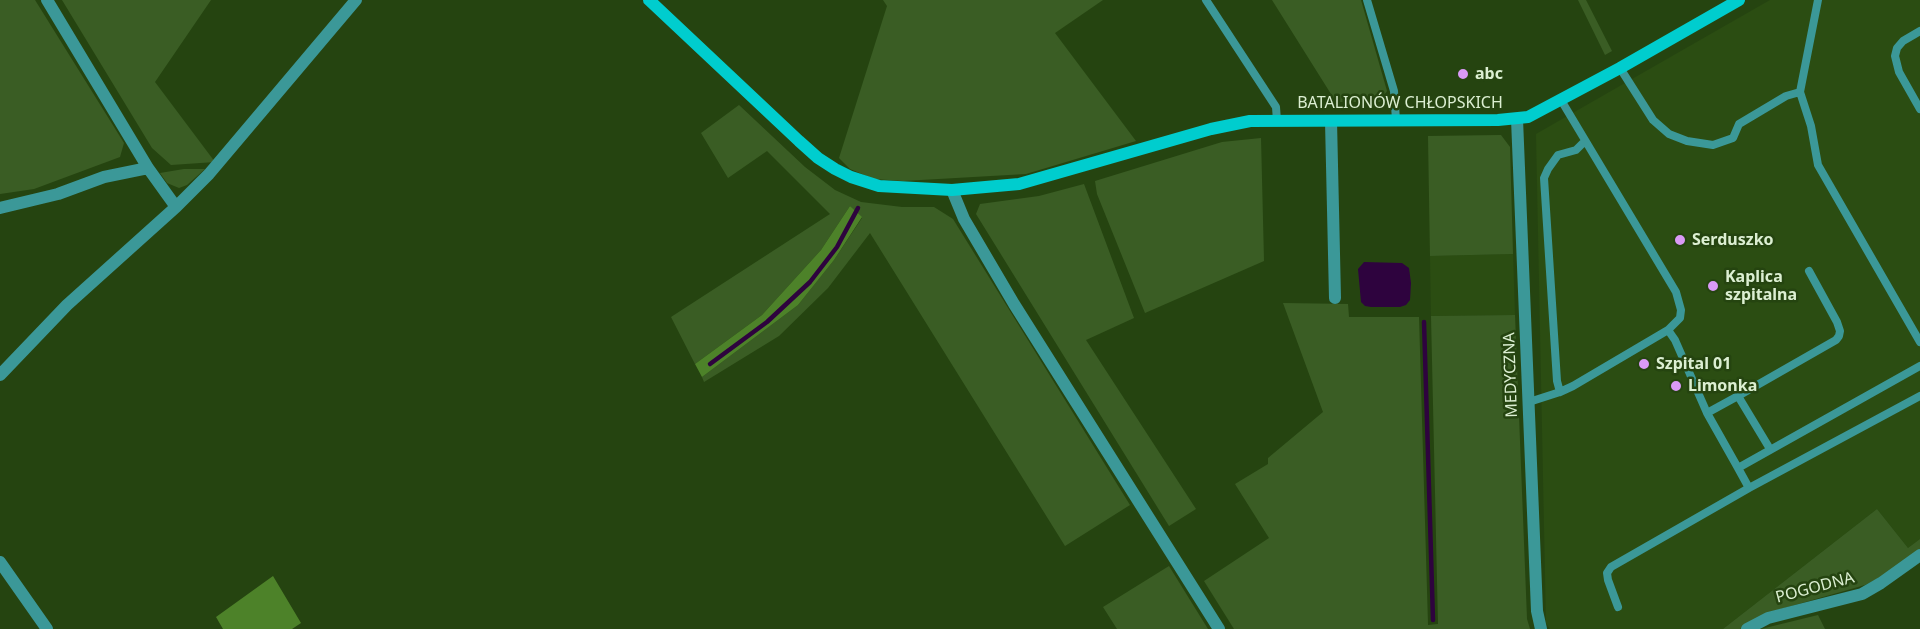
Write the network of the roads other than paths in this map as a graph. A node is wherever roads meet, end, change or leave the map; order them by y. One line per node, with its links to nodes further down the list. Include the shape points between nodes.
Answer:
1 (47, 0): 18 (street)
2 (356, 0): 20 (street, via 209,174)
3 (649, 0): 19 (street, BATALIONÓW CHŁOPSKICH, via 799,141 835,169 879,186)
4 (1206, 0): 15 (lane, via 1276,107)
5 (1367, 0): 14 (lane, via 1394,91)
6 (1739, 0): 9 (street, BATALIONÓW CHŁOPSKICH)
7 (1818, 0): 10 (lane)
8 (1920, 31): 12 (lane, via 1903,41 1895,56 1899,72)
9 (1620, 68): 10 (lane, via 1653,120 1669,134 1713,146 1733,138 1739,124); 11 (street, BATALIONÓW CHŁOPSKICH)
10 (1800, 92): 25 (lane, via 1818,165)
11 (1562, 100): 13 (street, BATALIONÓW CHŁOPSKICH); 17 (lane)
12 (1920, 109)
13 (1517, 119): 14 (street, BATALIONÓW CHŁOPSKICH); 31 (street, MEDYCZNA)
14 (1396, 120): 16 (street, BATALIONÓW CHŁOPSKICH)
15 (1278, 121): 16 (street, BATALIONÓW CHŁOPSKICH); 19 (street, BATALIONÓW CHŁOPSKICH, via 1250,121 1211,129 1019,184)
16 (1331, 121): 23 (street)
17 (1585, 141): 24 (lane, via 1680,301 1680,318); 28 (lane, via 1576,150 1558,155 1544,178)
18 (148, 168): 20 (street); 21 (street)
19 (952, 190): 40 (street, via 964,219 1014,303)
20 (176, 207): 27 (street, via 67,305)
21 (0, 208)
22 (1809, 272): 29 (lane, via 1837,322 1839,336)
23 (1335, 298)
24 (1668, 330): 28 (lane); 32 (lane)
25 (1920, 342)
26 (1920, 366): 33 (lane)
27 (0, 375)
28 (1560, 392): 31 (lane)
29 (1738, 396): 32 (lane); 33 (lane)
30 (1920, 396): 35 (lane)
31 (1529, 402): 41 (street, MEDYCZNA, via 1537,611)
32 (1707, 413): 34 (lane)
33 (1770, 449): 34 (lane)
34 (1738, 468): 35 (lane)
35 (1749, 488): 38 (lane, via 1611,567 1608,580)
36 (1920, 555): 42 (street, POGODNA, via 1862,594 1768,618)
37 (0, 562): 39 (street)
38 (1618, 607)
39 (47, 629)
40 (1219, 629)
41 (1541, 629)
42 (1747, 629)

